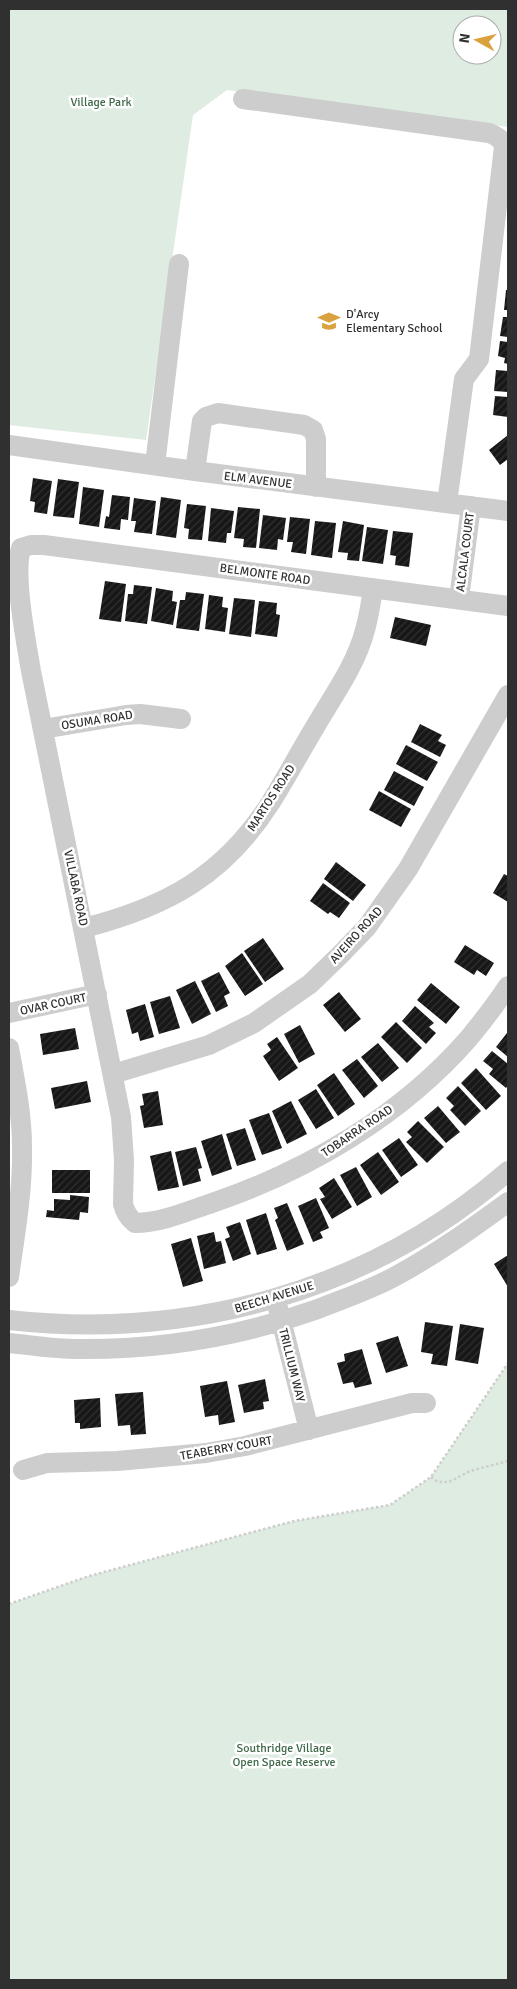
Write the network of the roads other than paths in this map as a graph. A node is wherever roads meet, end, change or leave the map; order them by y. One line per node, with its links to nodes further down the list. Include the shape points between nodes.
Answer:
1 (243, 99): 7 (street, via 489,133 503,142 478,359 464,380)
2 (179, 264): 4 (street)
3 (9, 445): 4 (street, ELM AVENUE)
4 (154, 465): 5 (street, ELM AVENUE)
5 (195, 471): 6 (street, ELM AVENUE); 6 (street, via 200,426 206,416 256,418 304,425 313,430 316,439)
6 (316, 487): 7 (street, ELM AVENUE)
7 (447, 503): 8 (street, ELM AVENUE)
8 (471, 506): 9 (street, ELM AVENUE); 12 (street, ALCALA COURT)
9 (508, 511)
10 (21, 548): 11 (street, BELMONTE ROAD, via 44,545); 16 (street, VILLABA ROAD, via 22,614)
11 (372, 589): 12 (street, BELMONTE ROAD); 17 (street, MARTOS ROAD, via 365,631 354,658 270,803 244,838 206,875 168,899 124,917)
12 (459, 599): 13 (street, BELMONTE ROAD)
13 (508, 606)
14 (508, 694): 22 (street, AVEIRO ROAD, via 408,868 367,927 310,984 254,1023 193,1051)
15 (181, 719): 16 (street, OSUMA ROAD, via 126,714)
16 (43, 729): 17 (street, VILLABA ROAD)
17 (84, 928): 19 (street, VILLABA ROAD)
18 (508, 986): 25 (street, TOBARRA ROAD, via 468,1039 422,1084 342,1144 238,1194 164,1218)
19 (97, 994): 20 (street, OVAR COURT); 22 (street, VILLABA ROAD)
20 (9, 1014)
21 (9, 1048): 26 (street, via 19,1103 22,1148)
22 (113, 1074): 25 (street, VILLABA ROAD, via 121,1117 123,1204 127,1216)
23 (508, 1171): 27 (street, BEECH AVENUE, via 449,1216 380,1257)
24 (508, 1202): 29 (street, BEECH AVENUE, via 454,1242 394,1277)
25 (135, 1223)
26 (9, 1278)
27 (276, 1299): 28 (street, BEECH AVENUE, via 244,1308 155,1323 77,1326); 29 (street, TRILLIUM WAY)
28 (9, 1320)
29 (281, 1322): 30 (street, BEECH AVENUE, via 184,1343 134,1349 74,1349); 32 (street, TRILLIUM WAY)
30 (9, 1343)
31 (426, 1403): 32 (street, TEABERRY COURT, via 412,1403)
32 (309, 1430): 33 (street, TEABERRY COURT, via 206,1453 47,1463)
33 (23, 1470)

